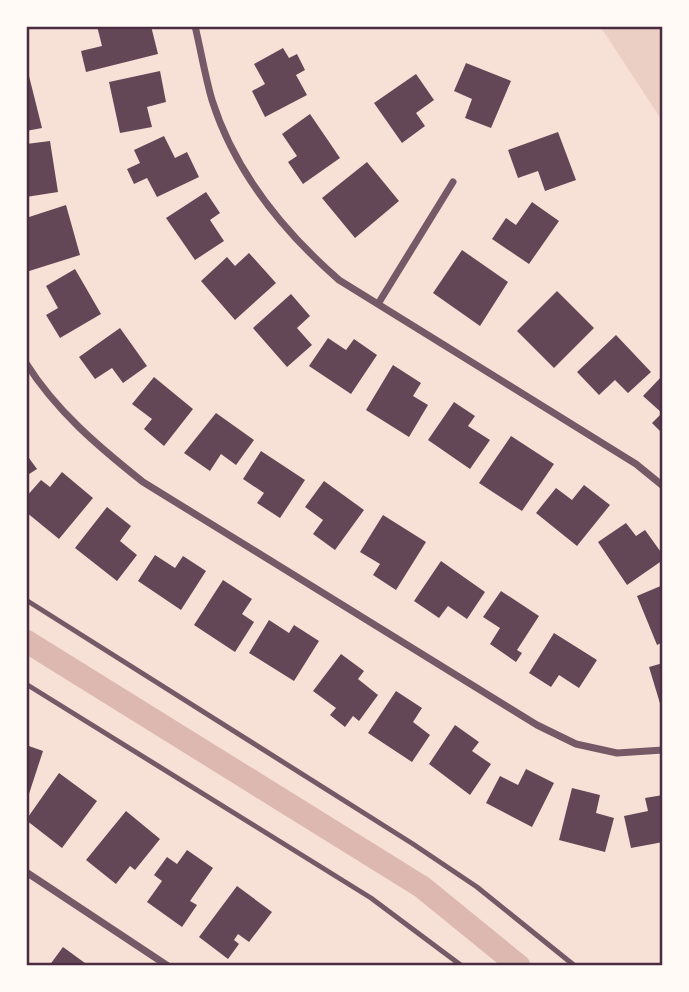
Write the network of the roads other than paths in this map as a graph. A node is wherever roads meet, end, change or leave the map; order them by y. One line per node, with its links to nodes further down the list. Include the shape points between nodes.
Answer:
1 (195, 26): 3 (street, via 212,101 249,179 303,248 339,280)
2 (453, 182): 3 (street)
3 (378, 304): 5 (street, via 636,464)
4 (26, 363): 8 (street, via 67,416 143,482 493,699 576,744 617,753)
5 (663, 486)
6 (26, 600): 12 (lane, via 413,844 477,887)
7 (26, 684): 11 (lane, via 371,898)
8 (663, 750)
9 (26, 872): 10 (street)
10 (167, 966)
11 (462, 966)
12 (575, 966)

